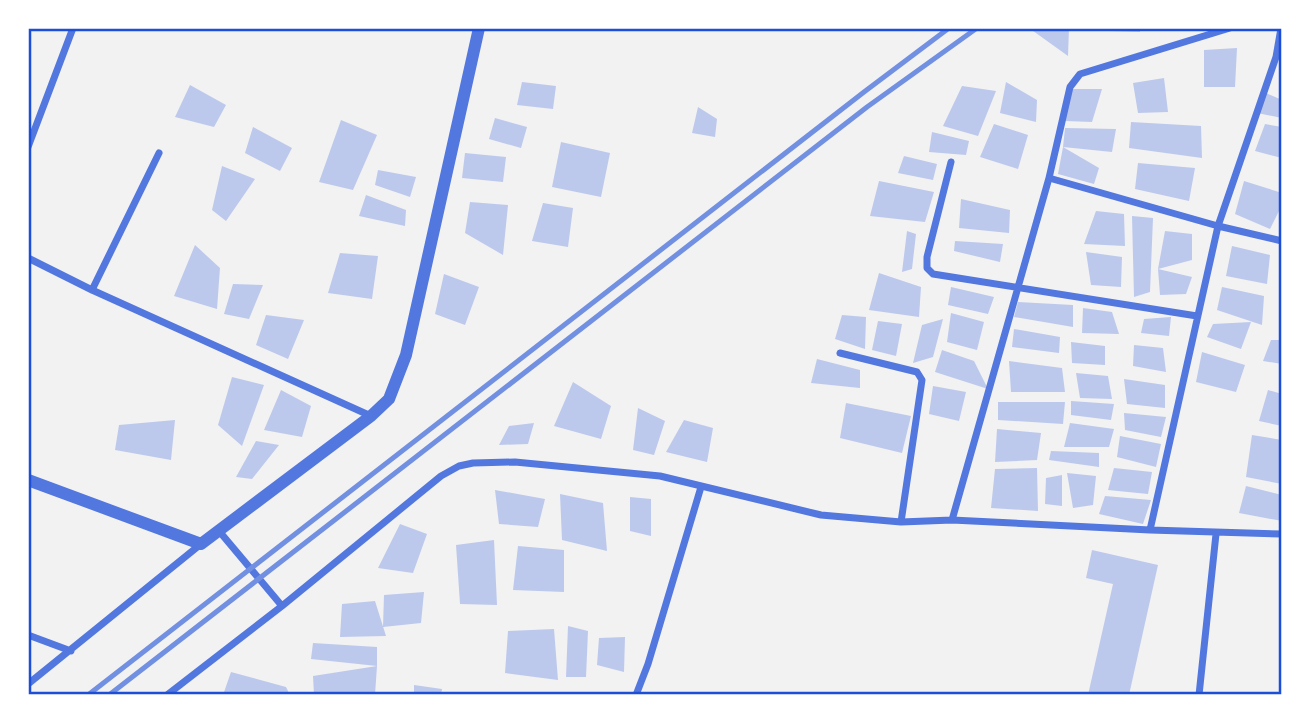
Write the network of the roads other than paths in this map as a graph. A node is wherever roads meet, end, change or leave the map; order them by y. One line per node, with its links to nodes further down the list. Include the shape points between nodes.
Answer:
1 (73, 28): 5 (street)
2 (479, 28): 16 (street, via 406,355 389,399)
3 (1230, 28): 8 (street, via 1080,74 1070,87)
4 (1281, 28): 9 (street, via 1276,57)
5 (28, 147)
6 (159, 153): 13 (street)
7 (951, 162): 12 (street, via 929,243 927,268 933,274)
8 (1049, 178): 9 (street); 12 (street)
9 (1218, 226): 10 (street); 14 (street)
10 (1282, 241)
11 (28, 258): 13 (street)
12 (1020, 286): 14 (street); 19 (street)
13 (92, 290): 16 (street)
14 (1197, 316): 21 (street)
15 (840, 353): 20 (street, via 917,372 922,380)
16 (371, 416): 22 (street)
17 (28, 480): 25 (street)
18 (701, 486): 20 (street, via 798,511); 26 (street, via 660,476 515,462 459,466 440,476); 31 (street)
19 (952, 520): 20 (street); 21 (street)
20 (901, 522)
21 (1150, 530): 23 (street)
22 (219, 531): 25 (street); 26 (street)
23 (1216, 534): 24 (street); 32 (street)
24 (1282, 534)
25 (201, 544): 28 (street)
26 (282, 606): 30 (street)
27 (28, 635): 28 (street)
28 (71, 651): 29 (street)
29 (28, 684)
30 (167, 695)
31 (636, 695)
32 (1199, 695)

